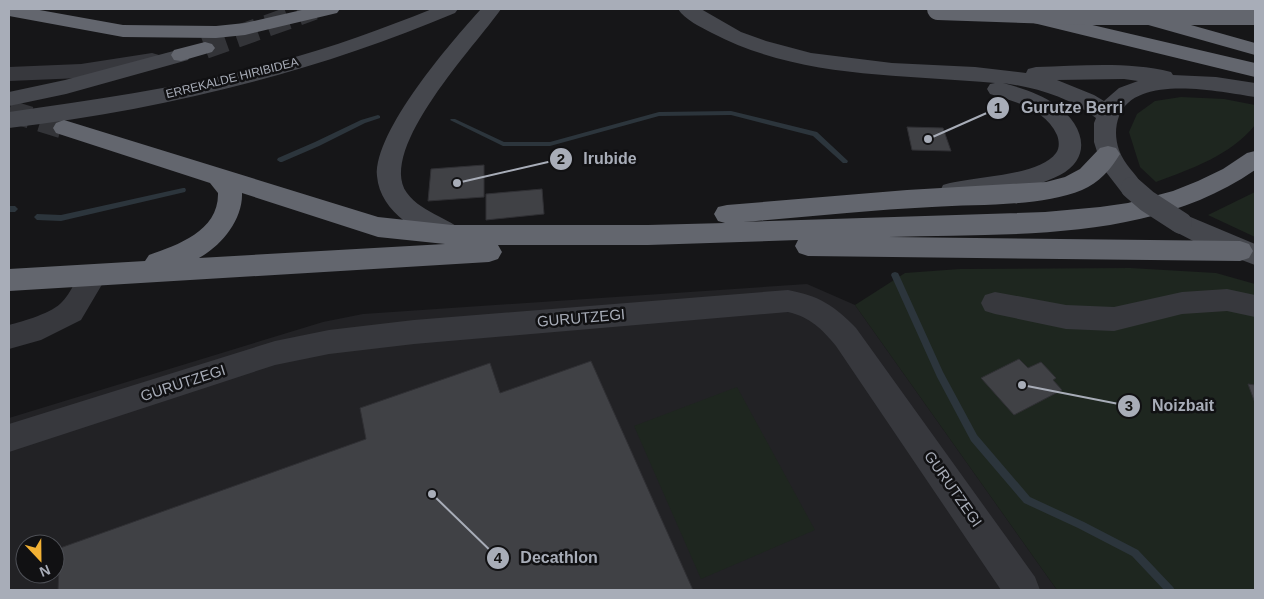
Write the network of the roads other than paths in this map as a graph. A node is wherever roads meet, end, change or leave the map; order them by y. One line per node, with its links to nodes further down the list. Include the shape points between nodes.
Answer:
1 (330, 9): 8 (highway, via 245,29 216,32 123,31)
2 (448, 9): 22 (street, ERREKALDE HIRIBIDEA, via 351,47 262,72 139,101)
3 (491, 9): 30 (street, via 430,87 398,138 390,159 389,176 402,204 416,217)
4 (688, 9): 15 (street, via 701,20 726,32 799,58 891,70)
5 (938, 9): 9 (highway, bridge, via 1086,14)
6 (1001, 9): 13 (highway)
7 (1114, 9): 10 (highway)
8 (9, 10)
9 (1255, 14)
10 (1247, 47)
11 (205, 48): 12 (highway)
12 (181, 55): 14 (street, via 80,71); 20 (street, via 66,87)
13 (1255, 70)
14 (9, 74)
15 (965, 74): 17 (street, via 1124,72); 21 (street, via 1050,85 1088,99); 27 (street, via 1048,110 1067,130 1069,154 1051,168 1011,182)
16 (1255, 77): 18 (highway)
17 (1185, 82): 18 (street); 21 (street, via 1135,89 1122,96)
18 (1231, 85): 19 (street)
19 (1255, 90)
20 (9, 99)
21 (1107, 115): 24 (street, via 1105,136)
22 (9, 120)
23 (64, 128): 26 (highway)
24 (1108, 154): 27 (highway, via 1092,174 1067,187); 32 (street, bridge, via 1132,188 1147,201 1181,223)
25 (1255, 159): 29 (highway, via 1224,179 1170,202 1095,219)
26 (219, 177): 30 (highway, via 378,227); 33 (highway, via 230,191 229,206 215,233 200,247 178,258)
27 (907, 199): 28 (highway, via 636,222)
28 (562, 234): 29 (highway); 30 (highway)
29 (648, 234): 31 (highway)
30 (452, 235)
31 (492, 252): 32 (highway, via 786,246); 33 (highway)
32 (1248, 253)
33 (94, 276): 34 (highway); 37 (street, via 71,312 31,332)
34 (9, 280)
35 (996, 303): 36 (street, via 1066,317 1114,319 1182,303 1227,300)
36 (1255, 306)
37 (9, 337)
38 (9, 438): 39 (street, GURUTZEGI, via 275,353 329,342 788,300 810,305 826,315 846,337)
39 (1022, 590)

